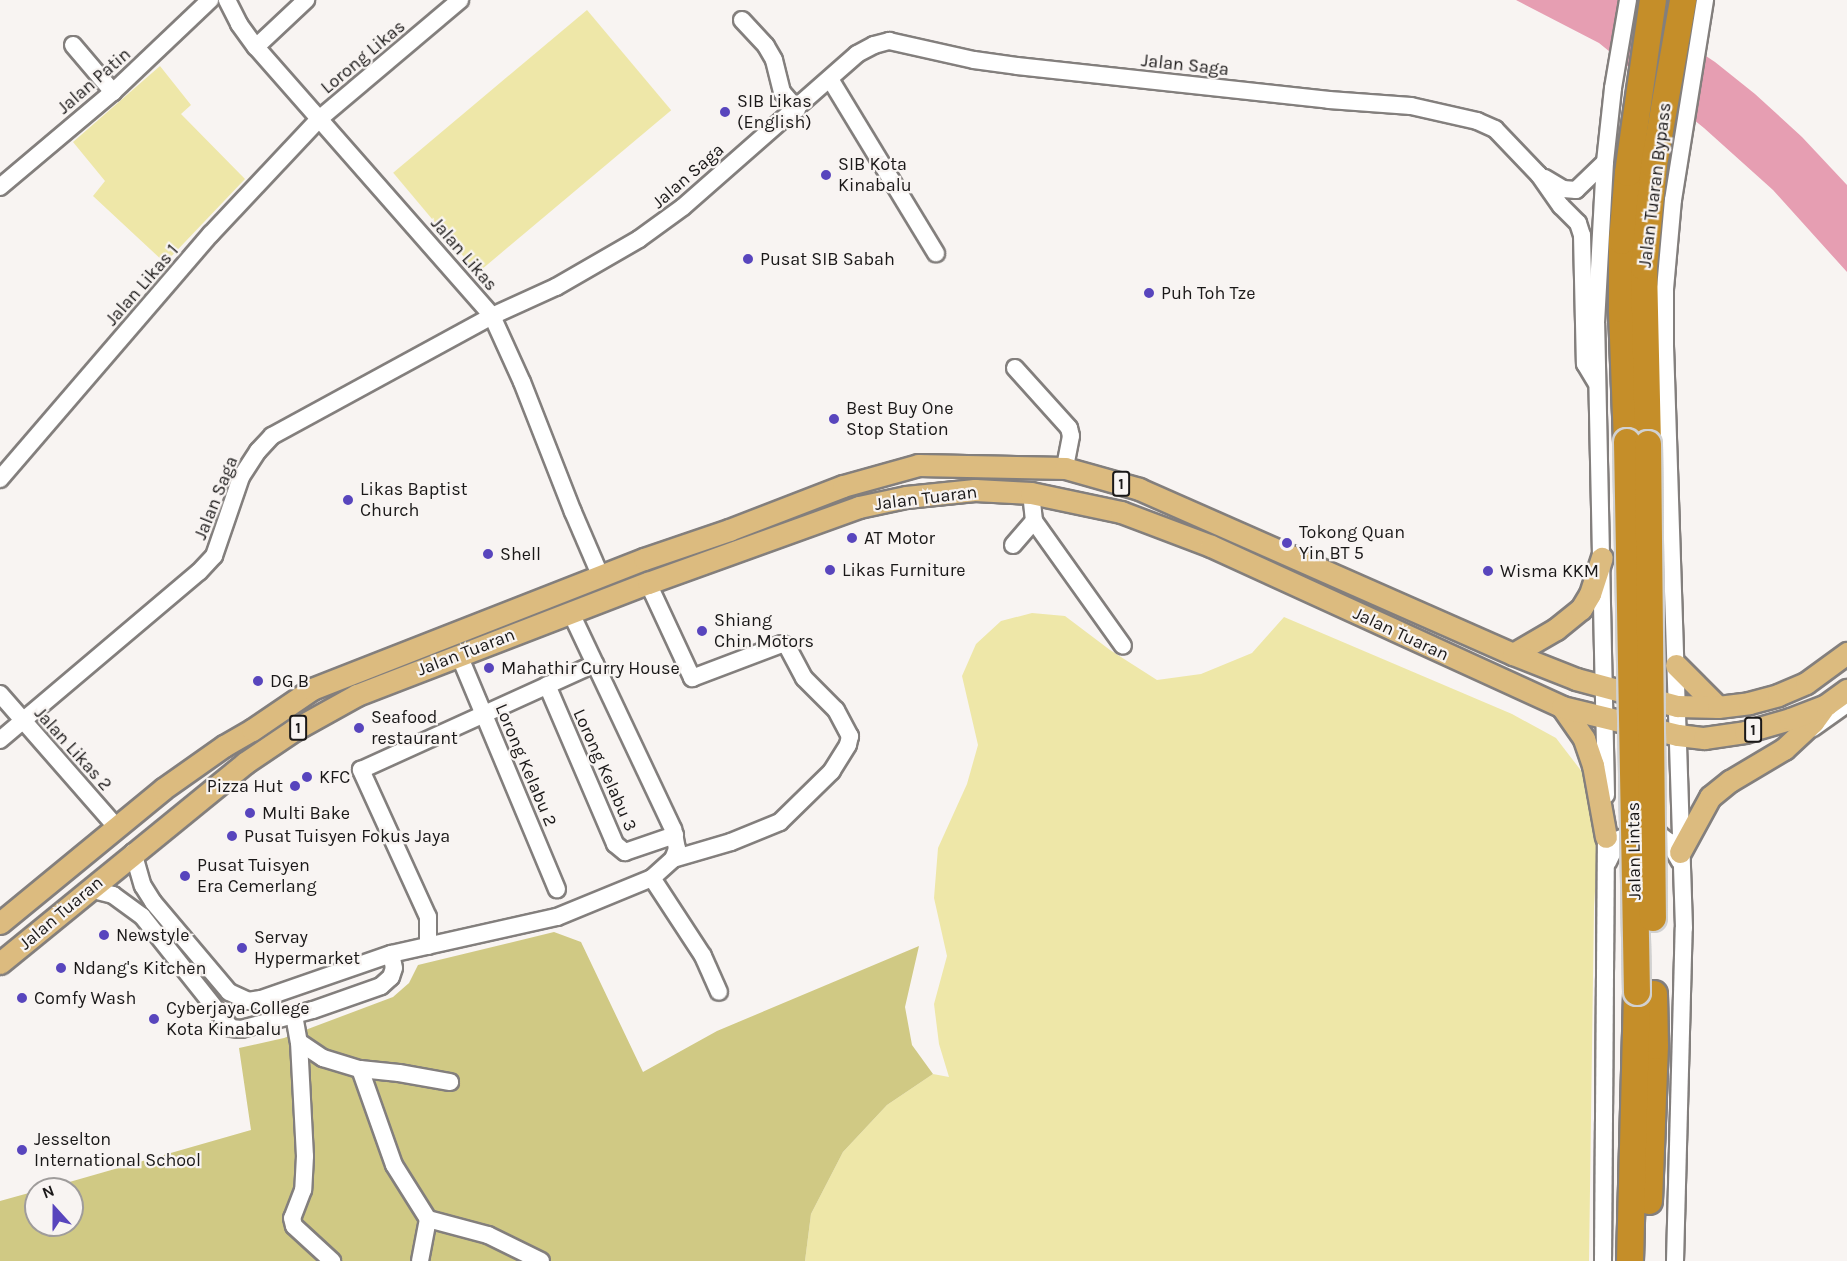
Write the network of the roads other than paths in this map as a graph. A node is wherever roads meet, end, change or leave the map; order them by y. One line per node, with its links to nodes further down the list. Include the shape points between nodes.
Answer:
1 (210, 0): 12 (street, Jalan Patin)
2 (306, 0): 10 (street)
3 (460, 0): 14 (street, Lorong Likas)
4 (1683, 0): 22 (highway, Jalan Tuaran Bypass, via 1654,165 1644,267)
5 (1705, 0): 35 (street, via 1682,131 1665,289)
6 (229, 1): 10 (street, Jalan Likas, via 239,24)
7 (1645, 1): 15 (street, via 1618,62); 22 (highway, Jalan Tuaran Bypass, via 1641,77 1622,241 1622,309)
8 (742, 20): 13 (street, via 766,46 782,92)
9 (73, 45): 12 (street)
10 (256, 47): 14 (street, Jalan Likas)
11 (830, 80): 13 (street, Jalan Saga); 16 (street, Jalan Saga, via 865,49 889,41 1017,66 1411,106 1495,129); 18 (street)
12 (113, 92): 17 (street, Jalan Patin)
13 (797, 109): 19 (street, Jalan Saga, via 663,223 610,257)
14 (318, 120): 19 (street, Jalan Likas); 24 (street, Jalan Likas 1, via 211,234)
15 (1605, 162): 16 (street, Jalan Saga, via 1576,190 1563,189); 21 (street)
16 (1539, 174): 21 (street, Jalan Saga, via 1578,223 1582,235 1586,364)
17 (0, 186)
18 (936, 253)
19 (492, 316): 31 (street, Jalan Likas); 54 (street, Jalan Saga, via 272,436 241,477 214,556)
20 (1015, 368): 23 (street, via 1069,428)
21 (1596, 382): 29 (street)
22 (1638, 443): 73 (highway, Jalan Lintas, bridge)
23 (1065, 468): 30 (main road, Jalan Tuaran / 1, via 1139,489); 31 (main road, Jalan Tuaran / 1, via 918,465 843,486)
24 (0, 479)
25 (1031, 492): 26 (main road, Jalan Tuaran / 1, via 975,490 923,495 859,507); 27 (street); 33 (main road, Jalan Tuaran / 1, via 1121,512 1211,546)
26 (829, 518): 31 (main road, via 801,518 616,586); 32 (main road, Jalan Tuaran / 1)
27 (1034, 521): 28 (street); 37 (street)
28 (1013, 545)
29 (1602, 558): 34 (street); 39 (main road, via 1581,609)
30 (1301, 562): 33 (main road); 39 (main road, Jalan Tuaran / 1)
31 (601, 577): 58 (main road, Jalan Tuaran / 1, via 312,689 163,789)
32 (648, 583): 36 (main road, Jalan Tuaran / 1); 63 (street, via 692,678 782,644 787,646 804,678 836,710 850,736 832,771 780,822)
33 (1293, 584): 50 (main road, Jalan Tuaran / 1)
34 (1603, 608): 35 (street, via 1615,620 1634,628 1664,622); 44 (street)
35 (1674, 608): 42 (street)
36 (571, 613): 40 (main road, Jalan Tuaran / 1); 41 (street)
37 (1123, 646)
38 (1847, 653): 51 (main road, Jalan Tuaran / 1, via 1806,682 1778,695)
39 (1513, 654): 44 (main road, Jalan Tuaran / 1)
40 (459, 656): 52 (street, Lorong Kelabu 2); 61 (main road, Jalan Tuaran / 1, via 357,695 294,730 245,763)
41 (595, 664): 43 (street); 59 (street)
42 (1676, 666): 49 (street); 51 (main road)
43 (547, 685): 52 (street); 59 (street, Lorong Kelabu 3, via 615,844 625,852)
44 (1604, 687): 49 (main road, Jalan Tuaran / 1); 53 (street)
45 (1847, 690): 48 (main road, Jalan Tuaran / 1)
46 (0, 694): 54 (street, Jalan Likas 2)
47 (1847, 702): 48 (street); 57 (street)
48 (1826, 705): 55 (main road, Jalan Tuaran / 1, via 1745,732 1704,738); 57 (main road)
49 (1677, 706): 51 (main road, Jalan Tuaran / 1); 55 (street)
50 (1562, 707): 53 (main road, Jalan Tuaran / 1); 60 (main road, via 1584,739 1593,765)
51 (1718, 707)
52 (483, 714): 67 (street, Lorong Kelabu 2); 69 (street, via 361,770 428,917)
53 (1604, 717): 55 (main road, Jalan Tuaran / 1); 60 (street)
54 (22, 721): 56 (street, Jalan Saga); 58 (street, Jalan Likas 2)
55 (1678, 735): 62 (street)
56 (0, 740)
57 (1784, 749): 62 (main road, via 1710,797)
58 (118, 829): 68 (main road, Jalan Tuaran / 1)
59 (675, 834): 63 (street, via 677,849)
60 (1606, 837): 64 (street)
61 (133, 852): 66 (main road, Jalan Tuaran / 1); 70 (street, via 143,886 153,902 236,997 248,1001 261,999)
62 (1681, 858): 64 (street, via 1660,835 1640,830 1619,839); 85 (street, via 1684,928)
63 (673, 859): 65 (street)
64 (1606, 866): 82 (street)
65 (652, 878): 69 (street, via 557,917); 72 (street, via 703,957)
66 (89, 889): 71 (main road, Jalan Tuaran / 1); 74 (street, via 113,895 142,916 231,1028 241,1029)
67 (557, 889)
68 (0, 923)
69 (428, 946): 70 (street)
70 (391, 954): 74 (street, via 393,968 388,982)
71 (0, 963)
72 (719, 993)
73 (1645, 993): 83 (highway, Jalan Lintas); 84 (highway, Jalan Lintas, via 1655,1046)
74 (294, 1014): 75 (street)
75 (299, 1042): 76 (street, via 323,1058); 79 (street, via 305,1156 303,1190 292,1218 294,1226)
76 (360, 1069): 77 (street); 78 (street, via 394,1165)
77 (450, 1082)
78 (428, 1219): 80 (street); 81 (street, via 488,1234)
79 (332, 1261)
80 (420, 1261)
81 (541, 1261)
82 (1603, 1261)
83 (1630, 1261)
84 (1647, 1261)
85 (1675, 1261)

